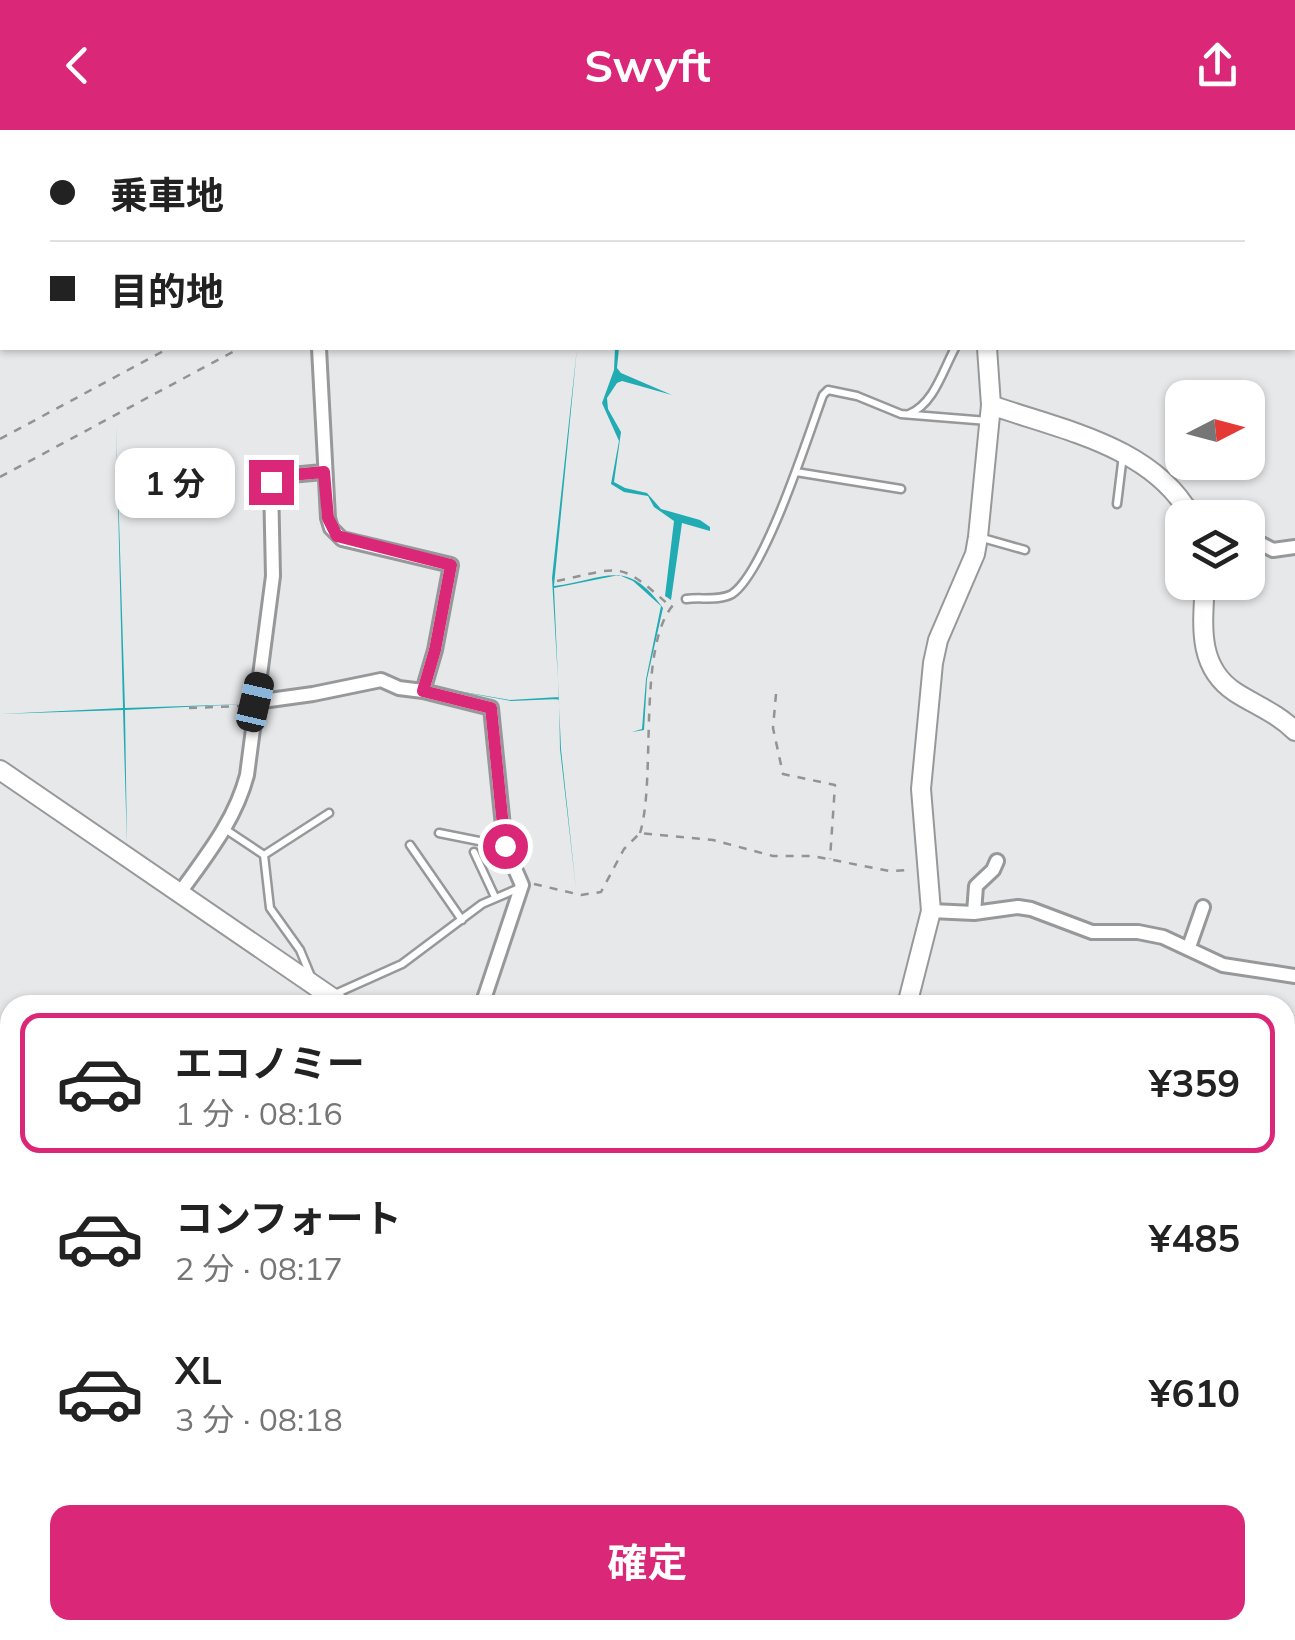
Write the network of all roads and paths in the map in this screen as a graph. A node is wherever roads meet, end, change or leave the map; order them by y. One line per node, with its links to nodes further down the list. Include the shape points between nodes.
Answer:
1 (165, 350): 8 (path)
2 (236, 350): 12 (path)
3 (318, 350): 10 (street)
4 (954, 350): 7 (lane, via 929,396)
5 (986, 350): 6 (street)
6 (990, 413): 7 (lane); 9 (street); 16 (street)
7 (907, 415): 11 (lane, via 828,390)
8 (0, 439)
9 (1123, 453): 14 (street, via 1165,480); 15 (lane)
10 (324, 472): 24 (street, via 328,518 337,536 451,565); 26 (street, via 271,482 273,576 262,671)
11 (796, 472): 13 (lane); 21 (lane, via 736,590)
12 (0, 478)
13 (901, 489)
14 (1180, 500)
15 (1117, 504)
16 (978, 536): 19 (lane); 40 (street, via 933,663 922,789)
17 (1265, 546): 18 (street)
18 (1295, 547)
19 (1025, 550)
20 (558, 581): 23 (path, via 621,569)
21 (686, 599): 23 (path)
22 (1204, 600): 28 (street, via 1202,635 1210,667 1232,690)
23 (670, 606): 32 (path, via 651,686)
24 (423, 691): 26 (street, via 377,680); 35 (street, via 491,708)
25 (776, 694): 38 (path, via 773,728 783,774 834,786)
26 (250, 703): 27 (path); 31 (street, via 247,775)
27 (190, 708)
28 (1295, 730)
29 (0, 770): 42 (street)
30 (329, 814): 37 (lane)
31 (226, 829): 37 (lane); 42 (street)
32 (640, 833): 38 (path, via 700,838 773,856); 41 (path, via 624,848 601,892 581,896)
33 (439, 834): 35 (lane)
34 (410, 845): 47 (lane)
35 (505, 846): 41 (street)
36 (474, 852): 43 (lane)
37 (264, 855): 51 (lane, via 270,908)
38 (830, 858): 40 (path, via 895,872)
39 (997, 861): 46 (street, via 976,886)
40 (926, 866): 45 (street)
41 (522, 885): 43 (lane); 53 (street)
42 (179, 894): 50 (street)
43 (495, 898): 47 (lane)
44 (1203, 907): 48 (street)
45 (931, 911): 46 (street); 54 (street)
46 (974, 913): 48 (street, via 1032,909 1092,932 1164,936)
47 (462, 920): 52 (lane, via 402,964)
48 (1188, 947): 49 (street, via 1222,965)
49 (1295, 976)
50 (328, 995)
51 (328, 995)
52 (331, 995)
53 (485, 995)
54 (910, 995)

